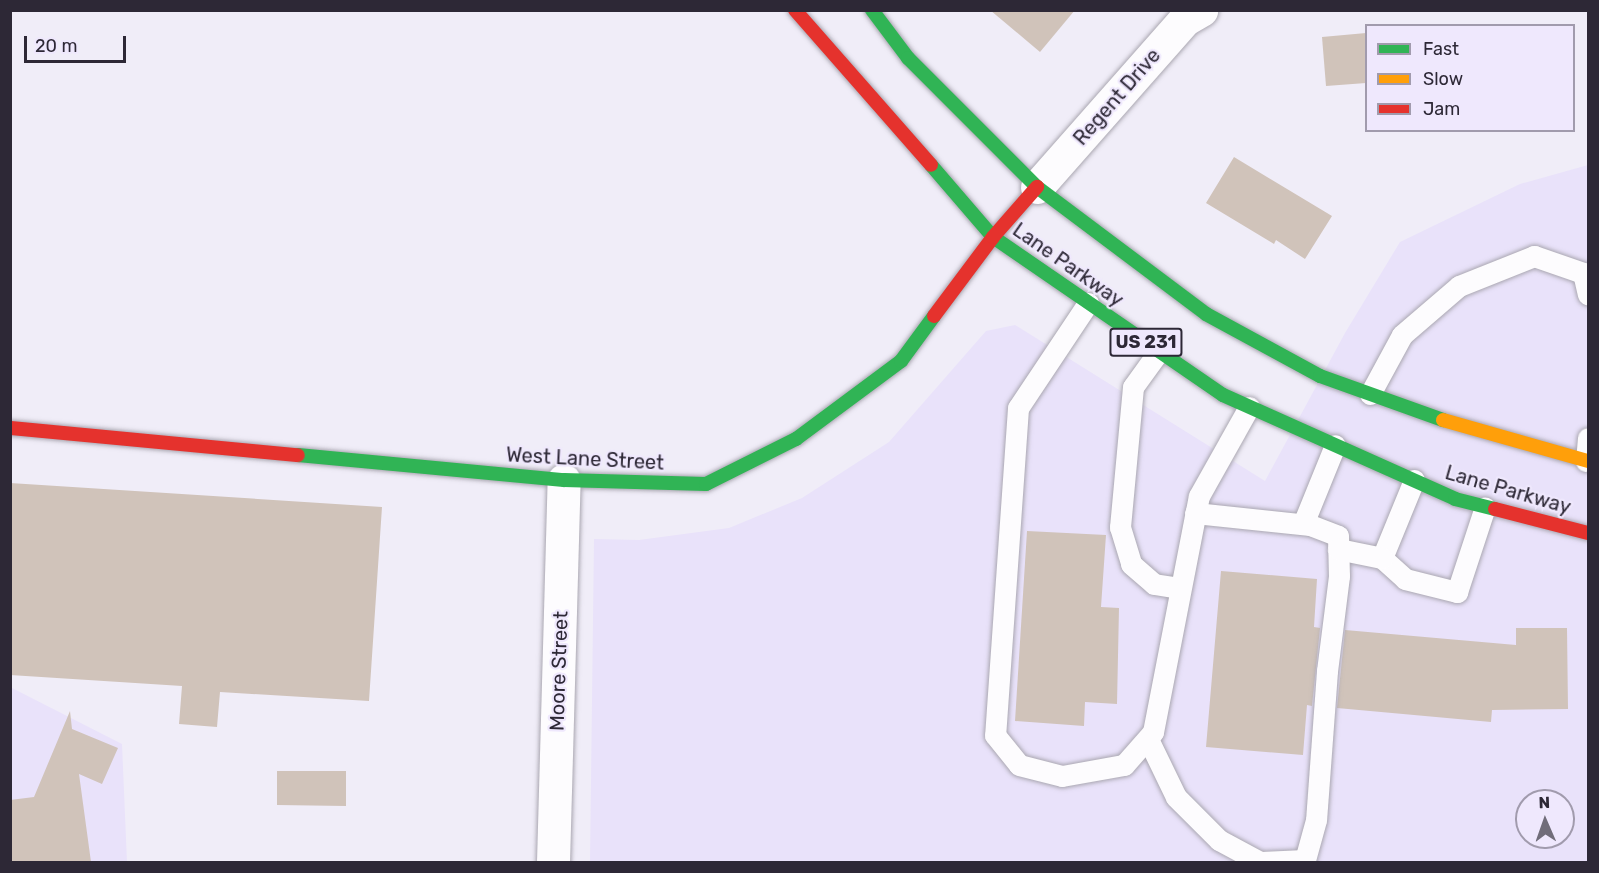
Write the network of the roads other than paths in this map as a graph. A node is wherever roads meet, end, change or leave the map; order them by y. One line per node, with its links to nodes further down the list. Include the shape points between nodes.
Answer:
1 (795, 10): 5 (main road, Lane Parkway / US 231)
2 (873, 10): 4 (main road, Lane Parkway / US 231, via 908,58)
3 (1201, 10): 4 (street, Regent Drive, via 1184,20)
4 (1037, 187): 5 (main road, West Lane Street); 10 (main road, Lane Parkway / US 231, via 1206,314 1320,376)
5 (993, 237): 8 (main road, Lane Parkway / US 231); 16 (main road, West Lane Street, via 901,361 796,439 706,484)
6 (1584, 271): 7 (lane); 10 (lane, via 1534,256 1459,286 1402,335)
7 (1588, 294)
8 (1088, 303): 9 (main road, Lane Parkway / US 231); 25 (lane, via 1018,408 995,735 1019,765 1062,776 1124,765)
9 (1159, 351): 11 (main road, Lane Parkway / US 231, via 1223,395); 24 (lane, via 1133,387 1120,527 1131,564 1154,584)
10 (1370, 394): 15 (main road, Lane Parkway / US 231, via 1429,416)
11 (1249, 407): 14 (main road, Lane Parkway / US 231); 19 (lane, via 1199,496)
12 (10, 428): 16 (main road, West Lane Street)
13 (1588, 438): 15 (lane)
14 (1335, 445): 17 (main road, Lane Parkway / US 231); 20 (lane)
15 (1587, 461)
16 (564, 480): 26 (street, Moore Street)
17 (1414, 480): 18 (main road, Lane Parkway / US 231, via 1455,499); 23 (lane)
18 (1485, 507): 21 (main road, Lane Parkway / US 231); 23 (lane, via 1457,592 1405,579)
19 (1195, 513): 20 (lane); 24 (lane)
20 (1303, 524): 22 (lane, via 1338,536)
21 (1588, 533)
22 (1338, 549): 23 (lane); 27 (lane, via 1339,576 1327,671 1316,820 1305,860)
23 (1382, 558)
24 (1179, 588): 25 (lane, via 1153,732)
25 (1148, 739): 27 (lane, via 1176,797 1219,840)
26 (553, 862)
27 (1260, 862)

